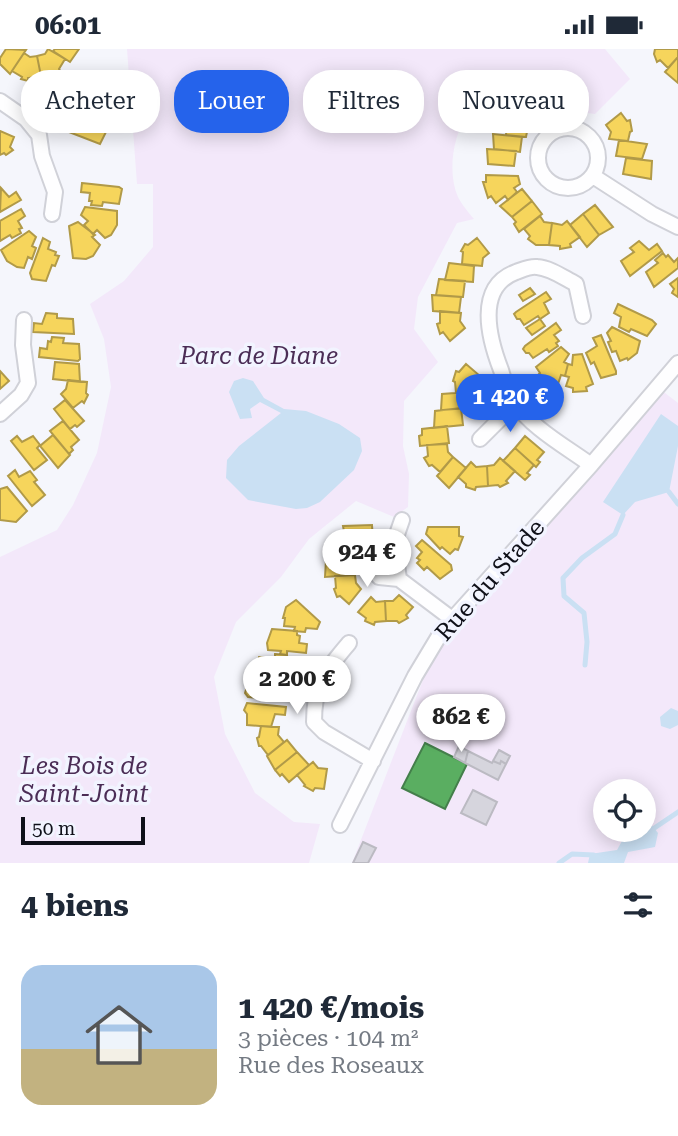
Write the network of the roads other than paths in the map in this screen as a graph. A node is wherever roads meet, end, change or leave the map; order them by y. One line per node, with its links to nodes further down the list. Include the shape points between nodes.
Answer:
1 (0, 101): 3 (street, via 26,119 39,135 55,192)
2 (593, 176): 2 (street, via 597,148 584,133 565,128 547,136 538,164 542,174 557,187 577,188); 4 (street)
3 (52, 214)
4 (678, 227)
5 (583, 316): 8 (street, via 576,284 553,272 536,267 507,275 495,284 489,329)
6 (24, 320): 9 (street, via 28,383)
7 (678, 363): 11 (street, Rue du Stade)
8 (516, 403): 10 (street); 11 (street, via 539,428)
9 (0, 414)
10 (480, 439)
11 (592, 464): 15 (street, Rue du Stade)
12 (402, 520): 13 (street)
13 (394, 543): 14 (street); 14 (street, via 374,560 373,569 379,577)
14 (399, 579): 15 (street)
15 (452, 619): 17 (street, Rue du Stade, via 415,676)
16 (349, 643): 17 (street, via 321,678 314,722)
17 (373, 761): 18 (street, Rue du Stade)
18 (340, 825)

